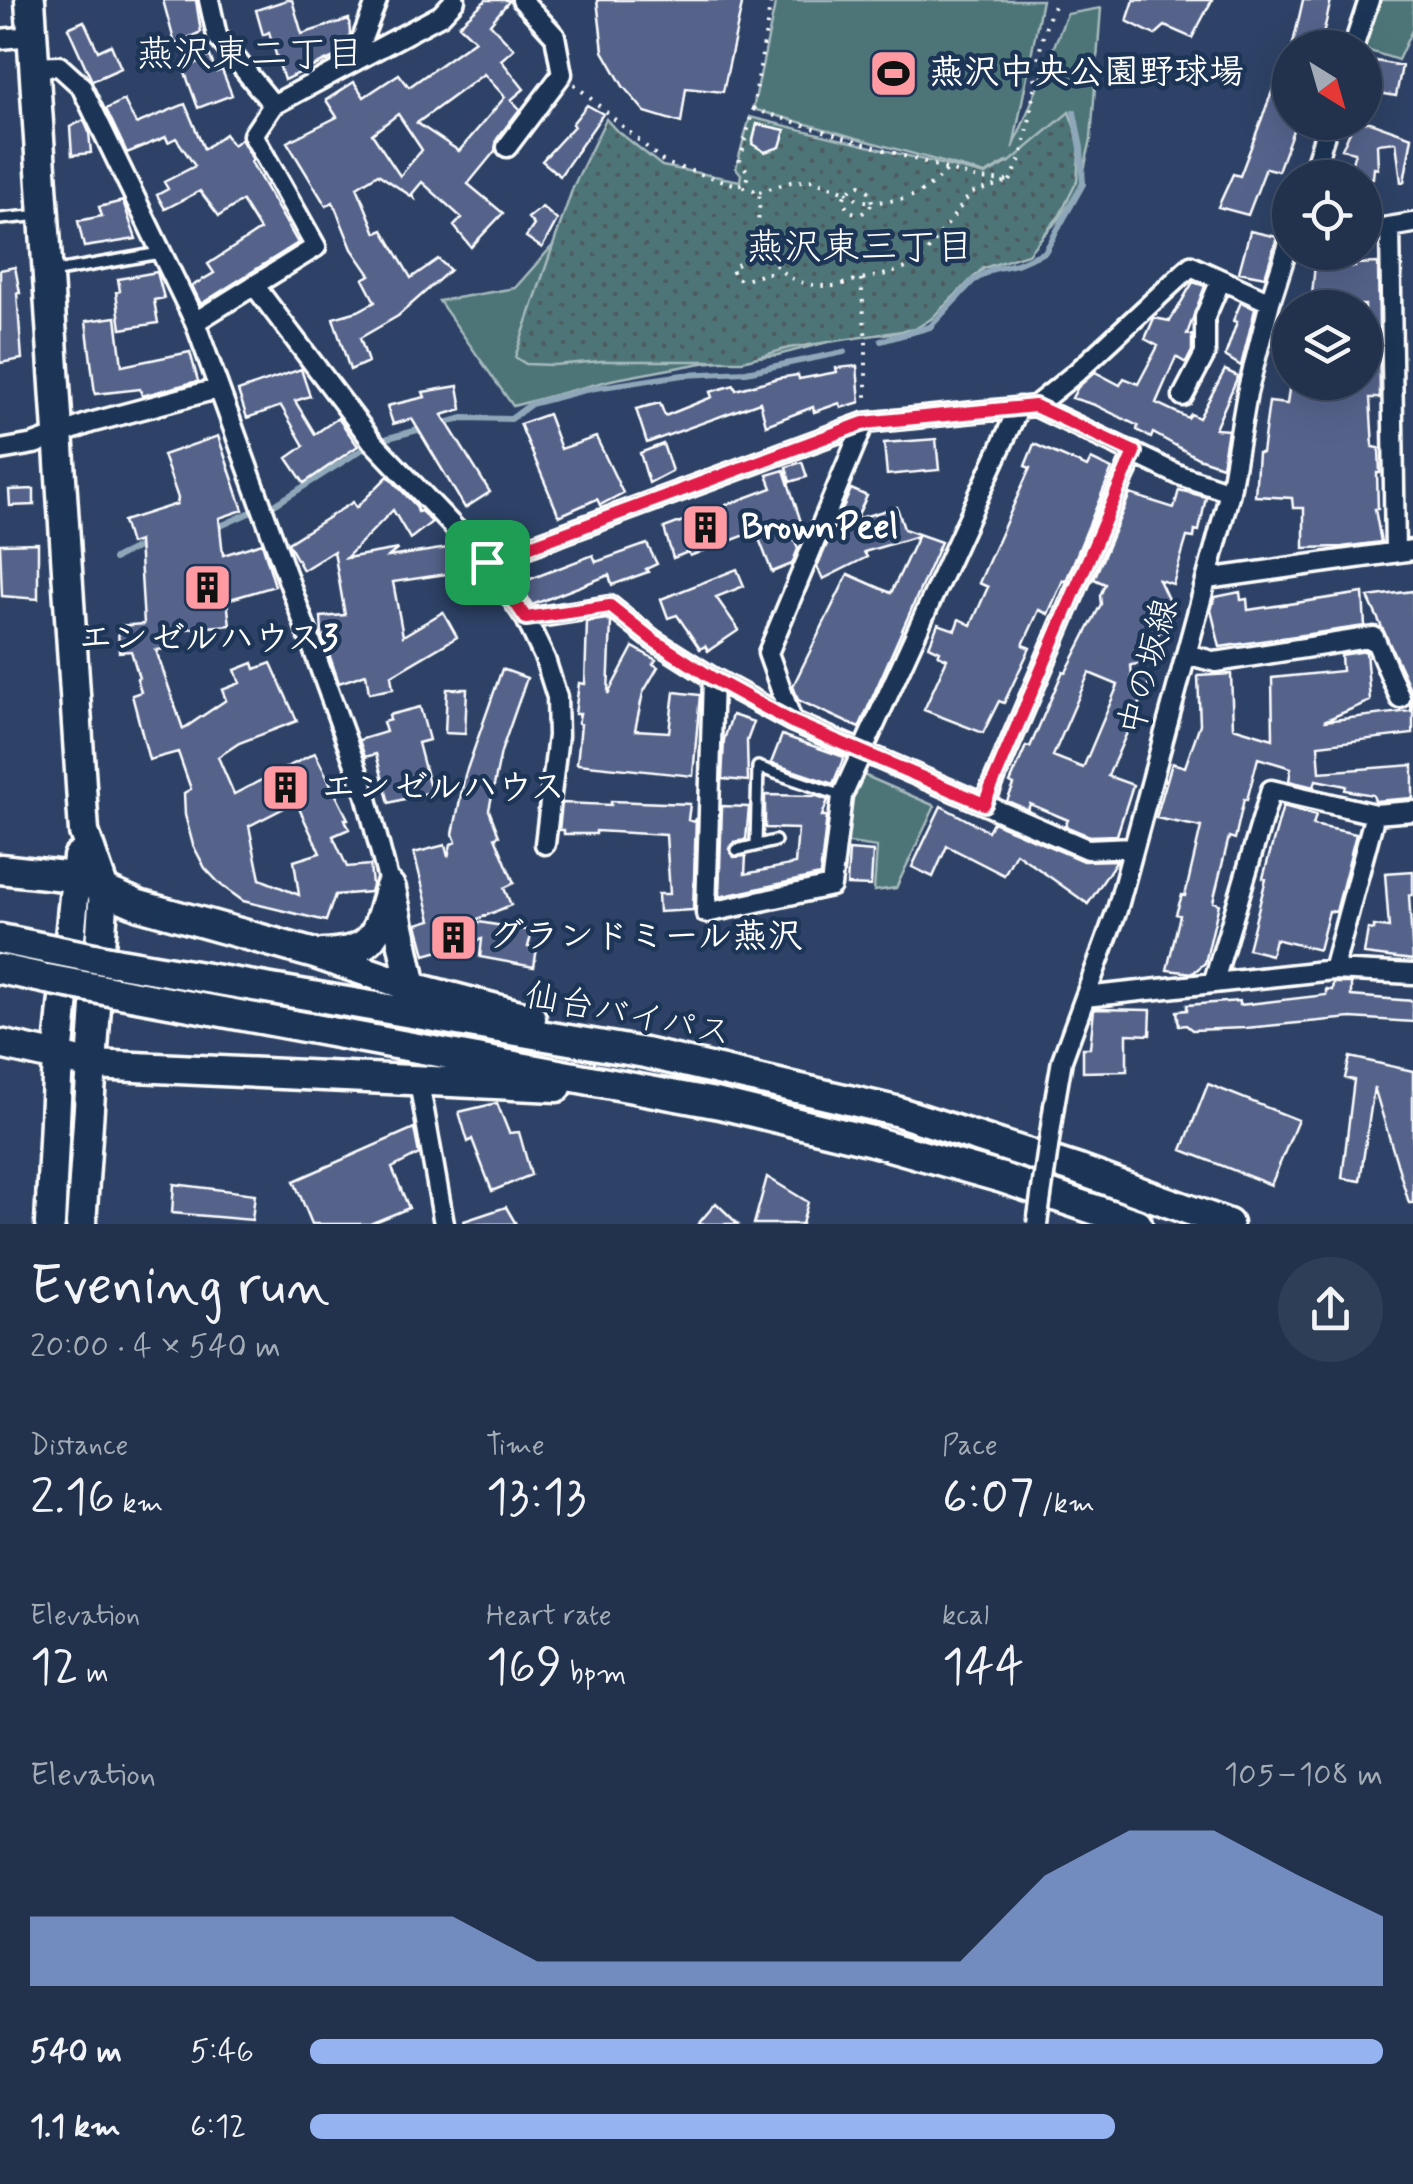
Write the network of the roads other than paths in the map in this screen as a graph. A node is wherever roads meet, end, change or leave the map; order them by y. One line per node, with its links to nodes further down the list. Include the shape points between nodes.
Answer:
1 (30, 0): 8 (main road)
2 (209, 0): 12 (street, via 217,36)
3 (378, 0): 10 (street)
4 (455, 0): 10 (street, via 441,16)
5 (522, 0): 13 (street, via 554,36 562,74)
6 (1369, 0): 7 (street)
7 (1360, 30)
8 (31, 36): 9 (street); 11 (main road)
9 (0, 39)
10 (353, 62): 12 (street)
11 (32, 67): 14 (main road); 19 (street, via 59,66 81,86)
12 (274, 106): 23 (street, via 253,135 316,247)
13 (507, 148)
14 (43, 215): 15 (lane); 21 (main road)
15 (0, 218)
16 (1413, 224): 17 (street)
17 (1390, 228): 18 (street); 29 (street)
18 (1382, 229)
19 (162, 252): 21 (lane); 25 (street)
20 (1281, 270): 24 (street, 中の坂線)
21 (47, 273): 31 (main road)
22 (1220, 280): 24 (street); 27 (street, via 1205,317 1205,354); 28 (street, via 1191,266 1077,372)
23 (254, 285): 25 (street); 36 (street, via 372,442)
24 (1270, 302): 34 (street, 中の坂線)
25 (195, 322): 26 (street)
26 (217, 388): 31 (street); 56 (street, via 366,794)
27 (1182, 396)
28 (1027, 406): 30 (street); 33 (street); 43 (street)
29 (1404, 407): 35 (street)
30 (864, 423): 36 (street); 42 (street, via 768,653)
31 (60, 434): 32 (street); 48 (main road)
32 (0, 450)
33 (1134, 452): 34 (street); 45 (street)
34 (1230, 492): 37 (street, 中の坂線)
35 (1404, 551): 37 (street)
36 (487, 562): 38 (street)
37 (1206, 579): 39 (street, 中の坂線)
38 (526, 618): 40 (street, via 610,606); 50 (street, via 557,696)
39 (1186, 654): 41 (street, via 1216,662 1374,637); 52 (street, 中の坂線)
40 (712, 678): 42 (street); 44 (street, via 706,913 831,886)
41 (1399, 698)
42 (792, 722): 43 (street)
43 (862, 749): 44 (street); 45 (street)
44 (842, 796): 51 (lane, via 758,766)
45 (984, 804): 52 (street, via 1086,849)
46 (1413, 811): 47 (street)
47 (1376, 814): 61 (street); 63 (street, via 1271,790)
48 (84, 832): 55 (main road); 57 (main road)
49 (775, 841): 51 (lane)
50 (545, 844)
51 (756, 844): 53 (lane)
52 (1134, 847): 65 (street, 中の坂線)
53 (737, 850)
54 (0, 869): 55 (main road)
55 (74, 877): 57 (main road); 68 (main road)
56 (390, 887): 59 (main road, via 370,940 350,953); 64 (main road)
57 (104, 890): 59 (main road); 69 (main road)
58 (0, 939): 67 (main road, 仙台バイパス, bridge)
59 (315, 954): 64 (main road)
60 (0, 968): 71 (main road, 仙台バイパス, bridge)
61 (1333, 970): 62 (street); 63 (street)
62 (1413, 974)
63 (1214, 980): 65 (street)
64 (412, 986): 67 (main road)
65 (1085, 997): 75 (street, 中の坂線, bridge, via 1062,1060)
66 (0, 1044): 68 (main road)
67 (646, 1054): 77 (main road, 仙台バイパス, via 896,1111)
68 (58, 1058): 69 (main road); 72 (main road)
69 (92, 1065): 70 (main road); 73 (main road)
70 (420, 1082): 71 (main road); 74 (street)
71 (634, 1090): 76 (main road, 仙台バイパス, via 872,1141)
72 (50, 1224)
73 (81, 1224)
74 (444, 1224)
75 (1037, 1224)
76 (1138, 1224)
77 (1228, 1224)

